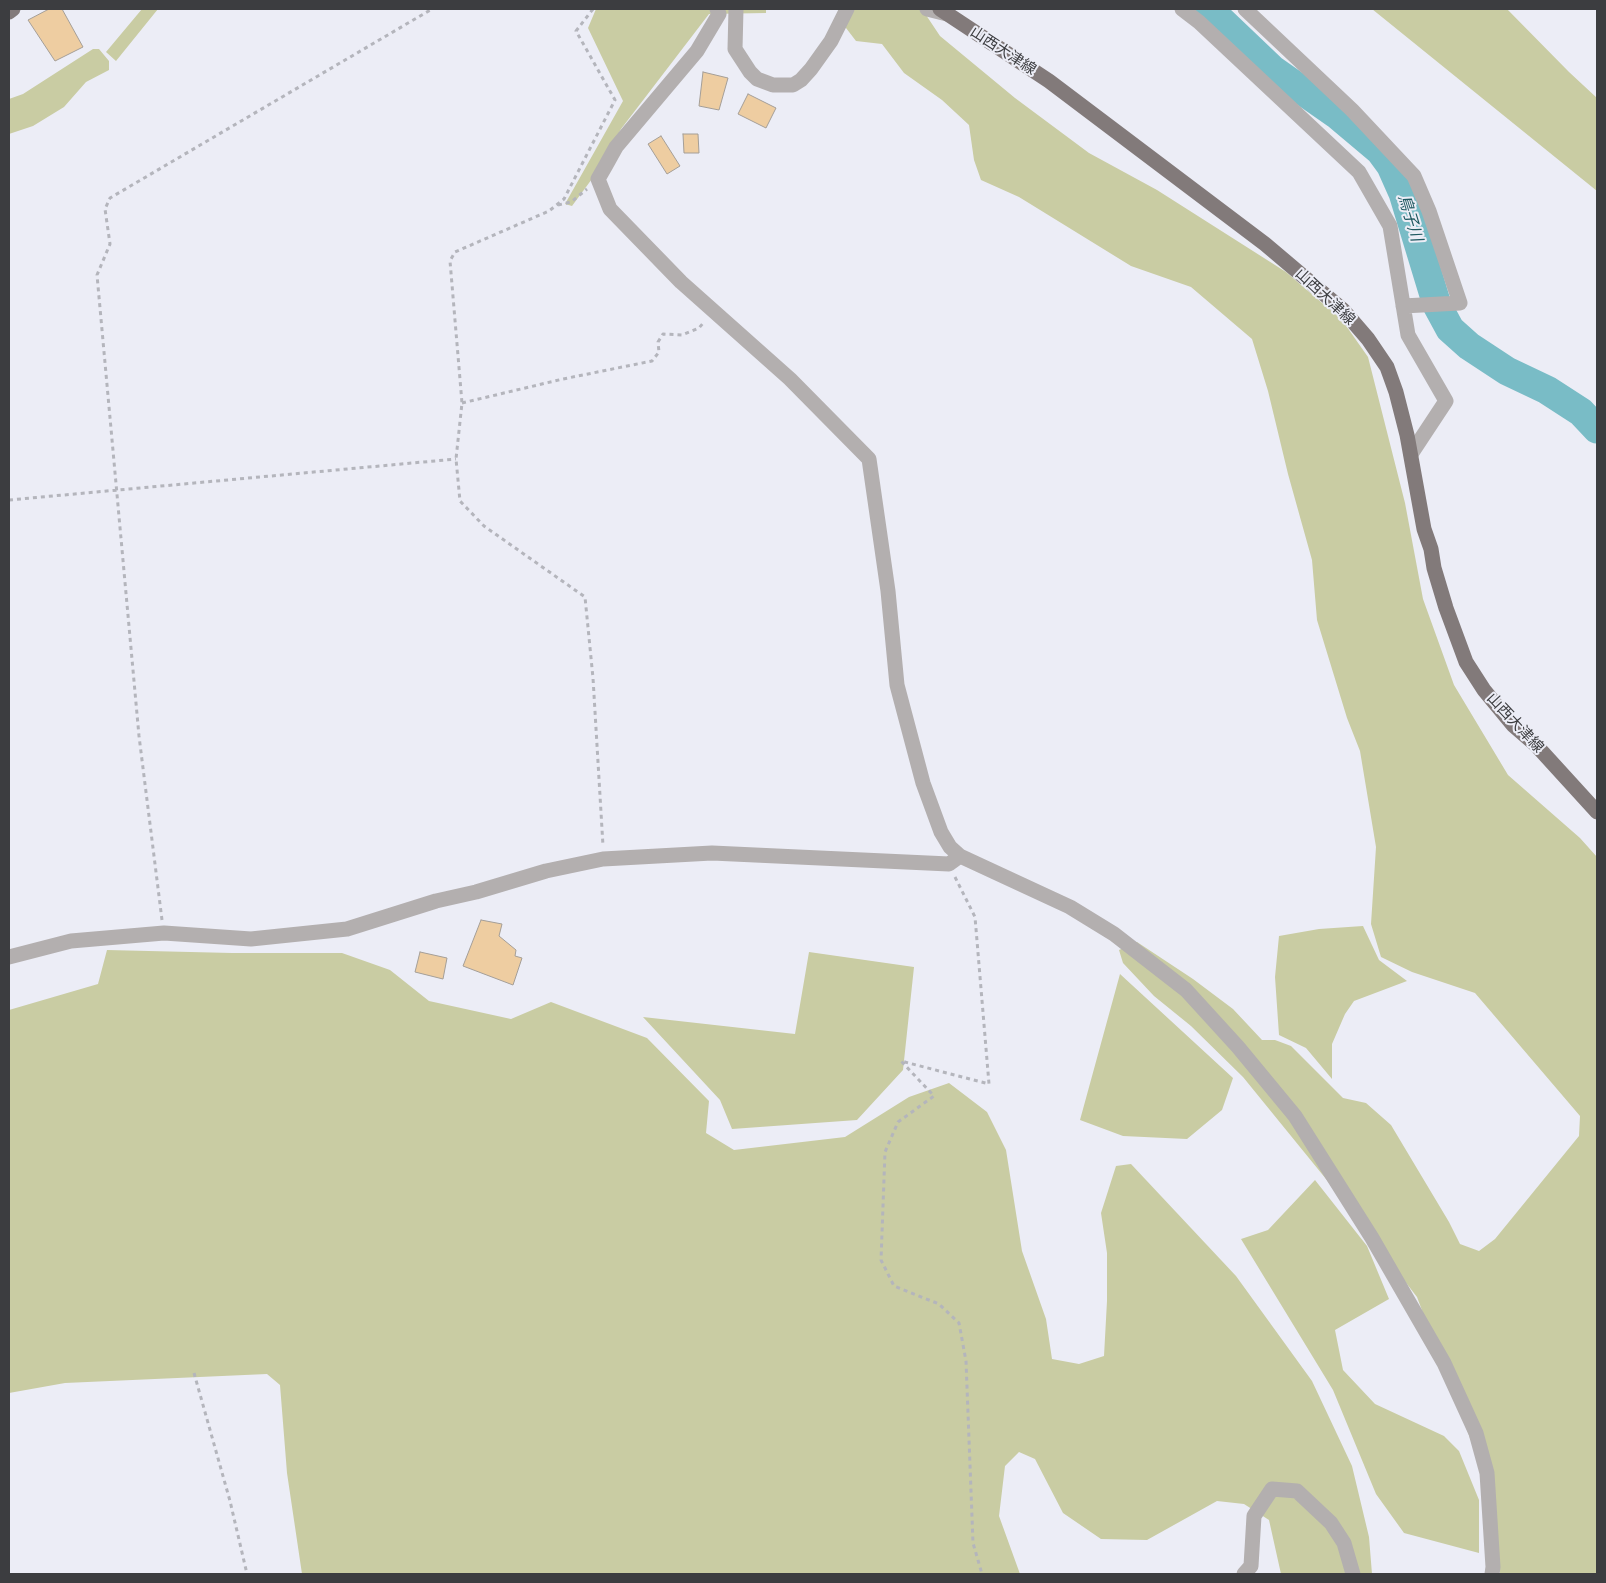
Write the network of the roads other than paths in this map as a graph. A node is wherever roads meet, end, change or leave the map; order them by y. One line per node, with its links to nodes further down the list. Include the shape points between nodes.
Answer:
1 (13, 9): 9 (main road)
2 (717, 9): 13 (street, via 719,14 697,51 616,147 598,179 610,209 681,282 790,379 869,459 888,591 897,685 922,783)
3 (736, 9): 4 (street, via 735,49 750,72 773,85 793,85 811,69)
4 (848, 9)
5 (927, 9): 8 (street)
6 (1182, 9): 10 (street, via 1359,172 1390,226)
7 (1246, 9): 10 (street, via 1352,110 1414,176 1460,303)
8 (944, 11): 11 (main road, 山西大津線, via 1128,139 1265,244 1343,310 1387,367)
9 (9, 12)
10 (1406, 306): 11 (street, via 1408,335 1446,401)
11 (1411, 454): 12 (main road, 山西大津線, via 1434,568 1466,662 1513,725 1535,744)
12 (1597, 812)
13 (954, 860): 14 (street, via 712,854 603,859 436,901 346,929 251,939 164,933 71,940); 17 (street, via 1070,908 1114,934 1186,990 1295,1116 1372,1238 1444,1363 1476,1433 1487,1473)
14 (9, 957)
15 (1244, 1574): 16 (street, via 1251,1566 1254,1516 1272,1489 1297,1491 1331,1523 1344,1544)
16 (1353, 1574)
17 (1492, 1574)

